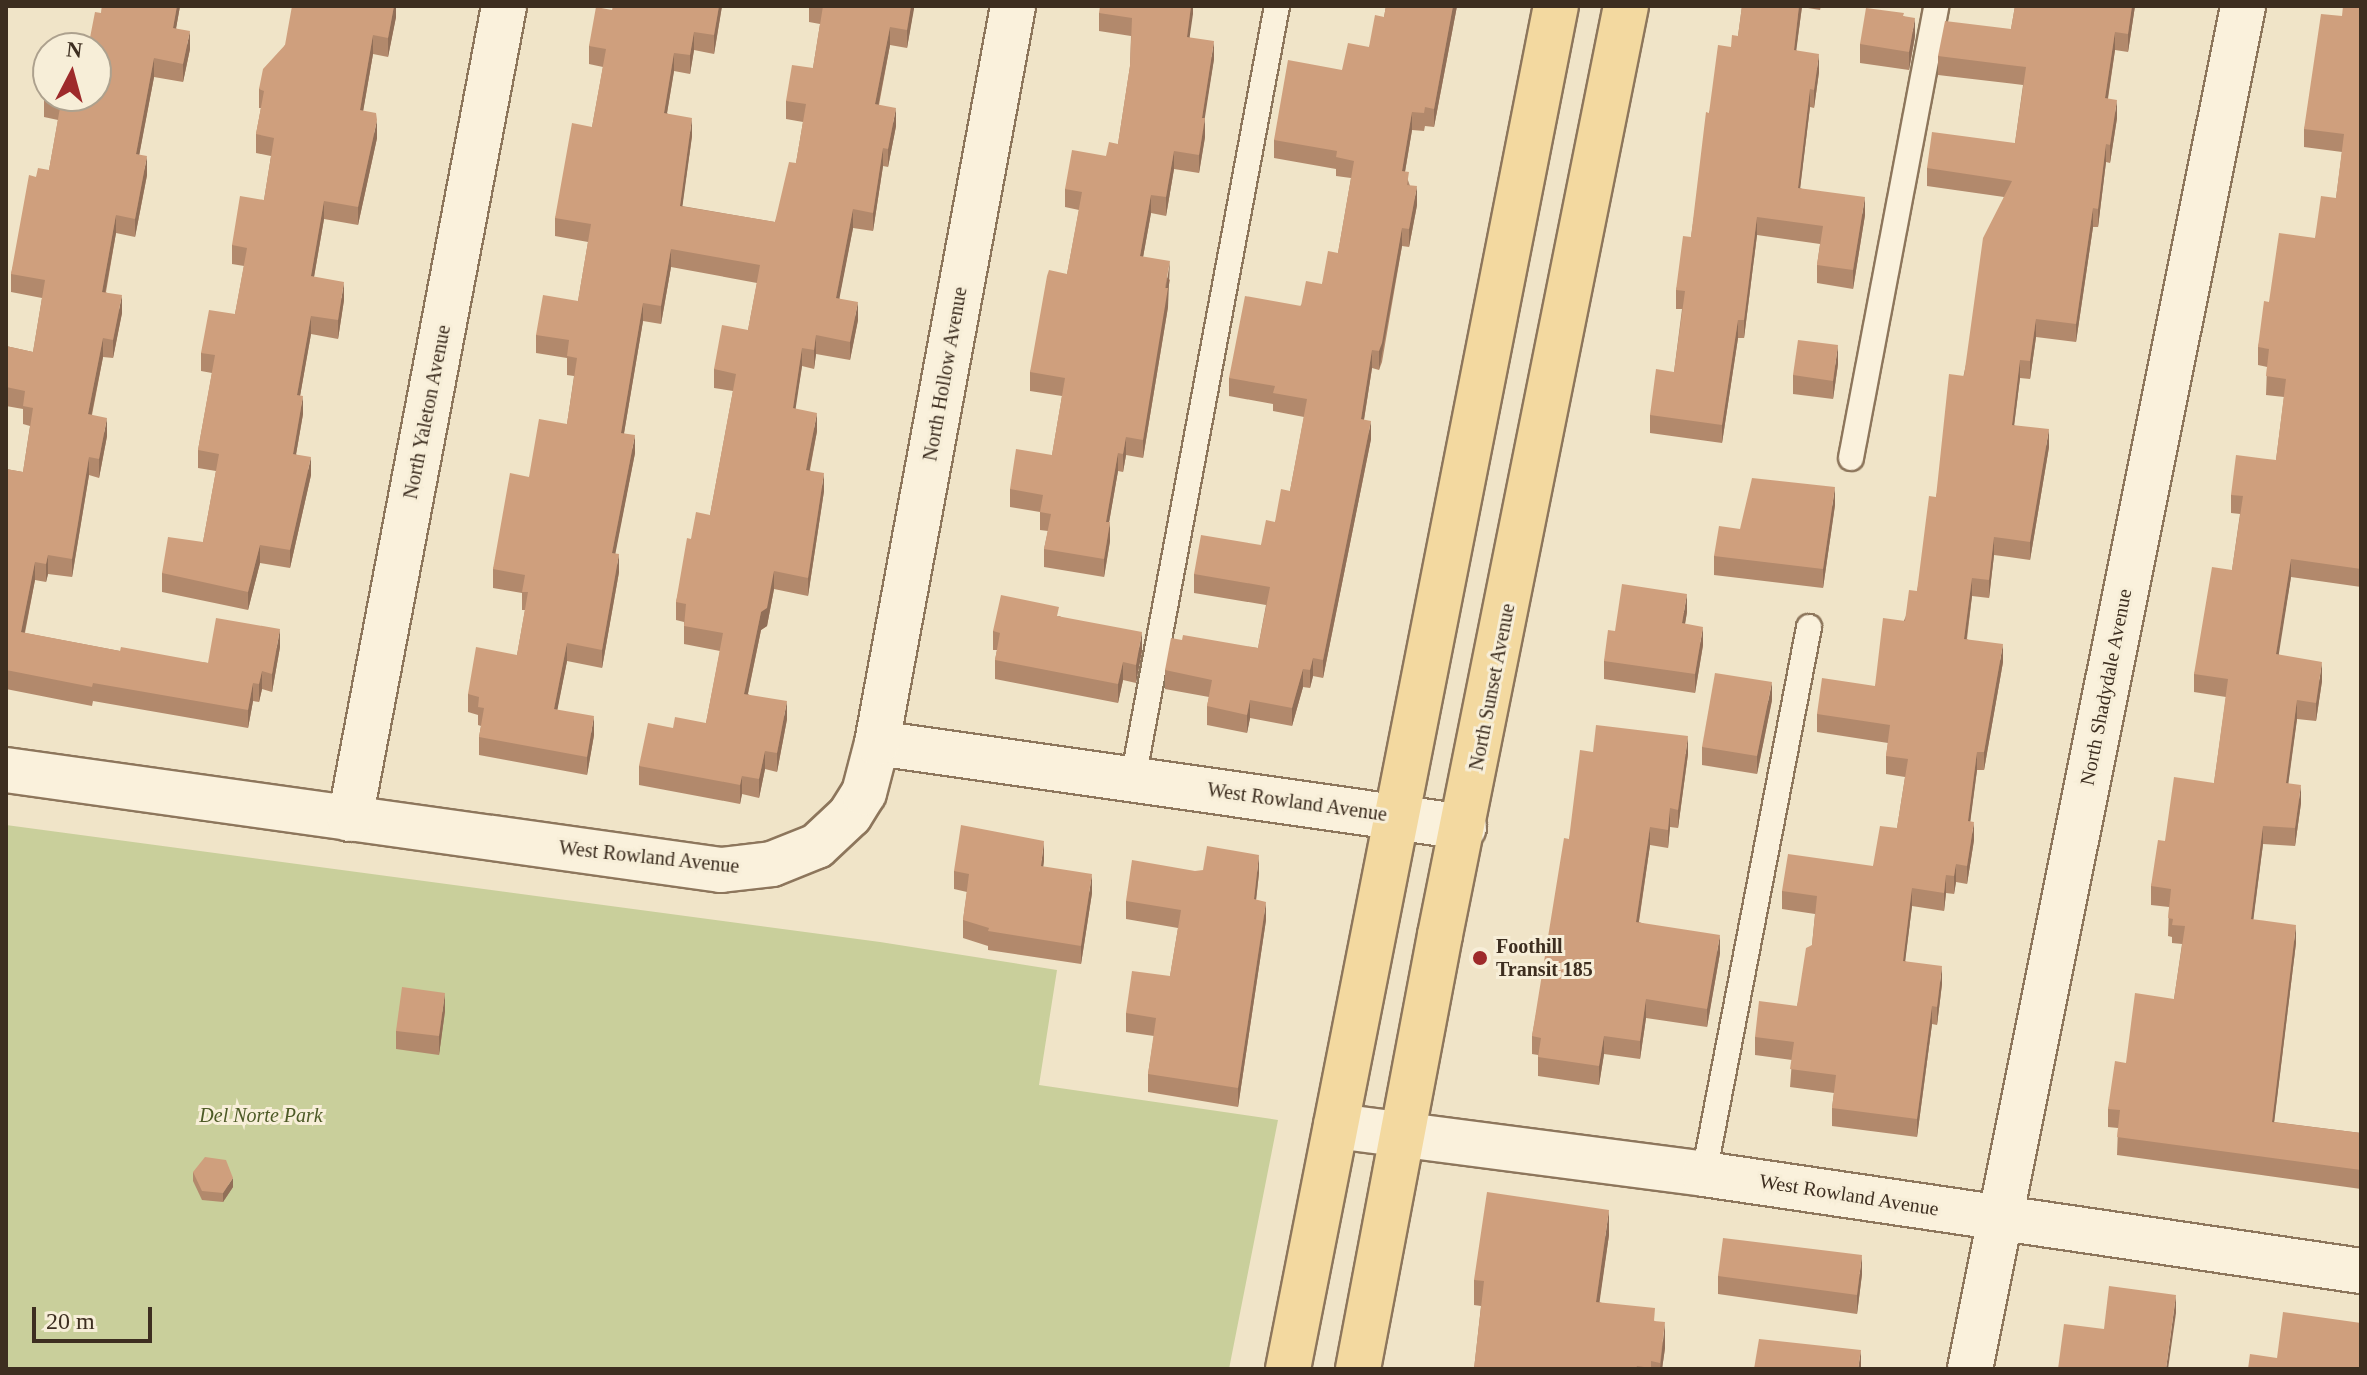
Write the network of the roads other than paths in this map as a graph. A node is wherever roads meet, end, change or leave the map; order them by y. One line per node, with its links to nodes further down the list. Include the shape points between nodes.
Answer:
1 (504, 6): 14 (street, North Yaleton Avenue)
2 (1013, 6): 10 (street, North Hollow Avenue)
3 (1277, 6): 12 (lane)
4 (1556, 6): 13 (main road)
5 (1626, 6): 15 (main road, North Sunset Avenue)
6 (1936, 6): 8 (lane)
7 (2243, 6): 19 (street, North Shadydale Avenue)
8 (1851, 458)
9 (1809, 627): 18 (lane)
10 (877, 743): 12 (street, West Rowland Avenue); 14 (street, West Rowland Avenue, via 864,793 842,823 817,846 746,870)
11 (6, 770): 14 (street, West Rowland Avenue)
12 (1133, 779): 13 (street, West Rowland Avenue)
13 (1395, 816): 15 (street, West Rowland Avenue); 16 (main road)
14 (350, 819)
15 (1464, 827): 17 (main road, North Sunset Avenue)
16 (1336, 1126): 17 (street, West Rowland Avenue); 21 (main road)
17 (1404, 1135): 18 (street, West Rowland Avenue); 22 (main road, North Sunset Avenue)
18 (1704, 1174): 19 (street, West Rowland Avenue)
19 (1999, 1218): 20 (street, West Rowland Avenue); 23 (street, North Shadydale Avenue)
20 (2361, 1271)
21 (1288, 1369)
22 (1358, 1369)
23 (1970, 1369)

